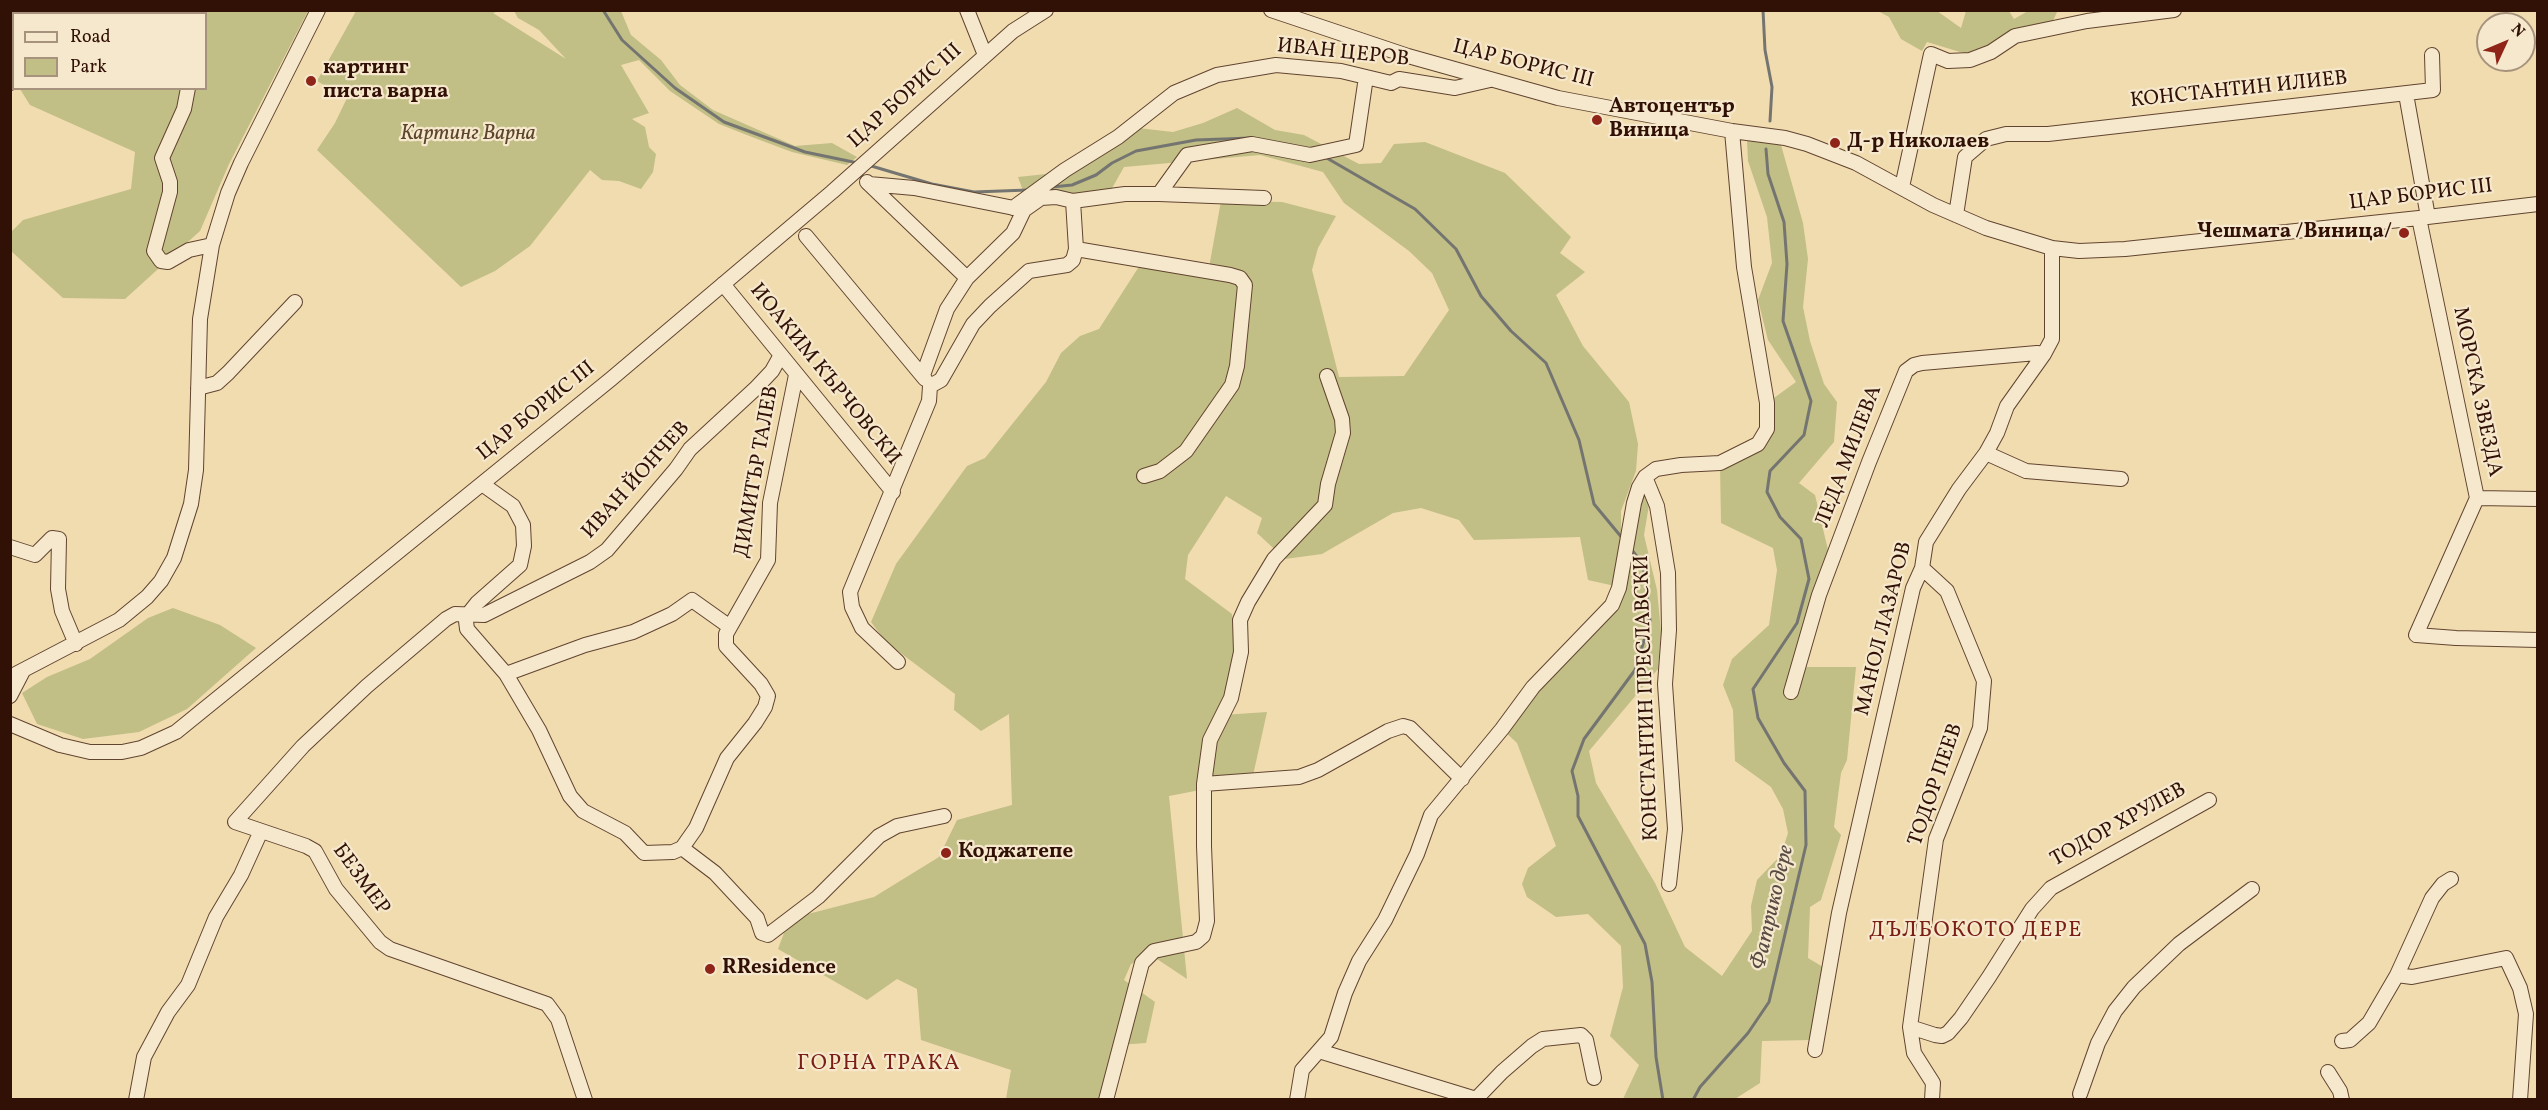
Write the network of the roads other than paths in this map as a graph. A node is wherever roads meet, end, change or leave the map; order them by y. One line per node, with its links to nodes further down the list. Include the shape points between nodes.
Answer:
1 (318, 10): 25 (street, via 241,163)
2 (968, 10): 7 (street)
3 (1046, 10): 7 (street, ЦАР БОРИС III)
4 (1271, 10): 10 (street, ЦАР БОРИС III)
5 (2174, 10): 6 (street)
6 (2088, 16): 16 (street, via 2015,36 1970,60 1948,61 1931,54)
7 (985, 55): 14 (street, ЦАР БОРИС III)
8 (2432, 55): 12 (street, via 2433,90)
9 (1366, 77): 10 (street, ИВАН ЦЕРОВ, via 1455,88); 17 (street, via 1356,145 1317,154 1252,144 1187,155); 21 (street, ИВАН ЦЕРОВ, via 1276,65 1217,75 1174,93 1118,137 1065,170)
10 (1491, 80): 13 (street, ЦАР БОРИС III, via 1558,98)
11 (188, 90): 25 (street, via 184,109 162,158 170,192 154,251 161,261 168,262 189,249)
12 (2409, 94): 22 (street, КОНСТАНТИН ИЛИЕВ, via 1986,139 1965,158); 23 (street, МОРСКА ЗВЕЗДА)
13 (1732, 131): 16 (street, ЦАР БОРИС III, via 1785,138 1830,152); 39 (street, via 1744,267 1767,403 1767,429 1758,444 1720,464 1673,466 1656,469)
14 (854, 171): 15 (street); 29 (street, ЦАР БОРИС III)
15 (869, 184): 21 (street, via 914,188); 28 (street)
16 (1902, 187): 22 (street, ЦАР БОРИС III)
17 (1159, 194): 18 (street); 19 (street)
18 (1264, 198)
19 (1073, 201): 21 (street, via 1041,198); 27 (street)
20 (2538, 204): 23 (street, ЦАР БОРИС III)
21 (1018, 209): 28 (street, via 1012,233)
22 (1956, 215): 26 (street, ЦАР БОРИС III)
23 (2424, 218): 26 (street, ЦАР БОРИС III, via 2125,249); 43 (street, МОРСКА ЗВЕЗДА)
24 (806, 236): 35 (street)
25 (212, 244): 36 (street, via 200,319)
26 (2052, 248): 31 (street, МАНОЛ ЛАЗАРОВ, via 2052,339)
27 (1076, 249): 35 (street, via 1067,265 1029,270 973,324 941,380); 38 (street, via 1230,274 1245,285 1232,385 1186,451 1160,471)
28 (968, 278): 35 (street, via 947,309)
29 (723, 284): 32 (street, ИОАКИМ КЪРЧОВСКИ); 41 (street, ЦАР БОРИС III)
30 (296, 302): 36 (street, via 217,383)
31 (2044, 354): 37 (street, МАНОЛ ЛАЗАРОВ, via 2007,406); 55 (street, ЛЕДА МИЛЕВА, via 1922,363 1906,371 1819,595)
32 (781, 355): 33 (street, ИОАКИМ КЪРЧОВСКИ); 47 (street, ИВАН ЙОНЧЕВ, via 755,389 690,449 608,550 484,615)
33 (796, 375): 42 (street, ИОАКИМ КЪРЧОВСКИ); 48 (street, ДИМИТЪР ТАЛЕВ, via 770,503 768,560)
34 (1327, 376): 59 (street, via 1342,419 1342,433 1325,505 1274,559 1240,620 1241,652 1231,698 1210,741)
35 (926, 381): 42 (street, via 929,401)
36 (198, 388): 50 (street, via 196,470 191,504 174,558 161,581 133,609)
37 (1986, 453): 40 (street, via 2026,471); 46 (street, МАНОЛ ЛАЗАРОВ, via 1926,542)
38 (1144, 476)
39 (1645, 477): 58 (street, via 1634,502 1619,588 1612,605 1533,687); 65 (street, КОНСТАНТИН ПРЕСЛАВСКИ, via 1657,506 1668,573 1665,684 1675,829)
40 (2121, 479)
41 (482, 484): 47 (street, via 513,506 523,525 524,546 520,565); 57 (street, ЦАР БОРИС III, via 176,732 158,742 122,752 90,752 60,745)
42 (893, 492): 51 (street, via 850,592 862,628)
43 (2477, 498): 44 (street); 49 (street, МОРСКА ЗВЕЗДА, via 2416,635)
44 (2538, 499)
45 (10, 547): 50 (street, via 35,555 52,538 60,540 62,611)
46 (1922, 568): 68 (street, ТОДОР ПЕЕВ, via 1947,591 1984,681 1980,728 1936,840); 70 (street, МАНОЛ ЛАЗАРОВ, via 1913,588 1839,913)
47 (469, 614): 53 (street, via 467,629); 62 (street, БЕЗМЕР, via 446,619 367,686 281,770 235,822)
48 (730, 627): 53 (street, via 692,600 633,632); 63 (street, via 726,646 768,696 756,723 728,758 696,828)
49 (2538, 640)
50 (76, 644): 52 (street)
51 (898, 662)
52 (24, 671): 54 (street); 56 (street)
53 (506, 674): 63 (street, via 539,730 570,796 583,811 625,833 644,853)
54 (10, 677)
55 (1791, 692)
56 (10, 696)
57 (12, 719)
58 (1462, 779): 59 (street, via 1403,726 1299,777); 71 (street, via 1431,815 1385,920 1359,961 1331,1037)
59 (1204, 784): 78 (street, via 1207,921 1203,936 1197,942 1154,951 1142,963)
60 (2209, 800): 68 (street, ТОДОР ХРУЛЕВ, via 2051,888 2032,909 1948,1032 1942,1036)
61 (944, 816): 63 (street, via 897,826 879,837 818,897 768,935 762,933 757,918 715,873)
62 (261, 831): 76 (street, via 216,917 188,985 144,1057); 77 (street, БЕЗМЕР, via 315,851 336,889 390,950 547,1004 558,1019)
63 (682, 848)
64 (2451, 879): 67 (street, via 2432,898)
65 (1669, 884)
66 (2252, 889): 74 (street, via 2179,944 2134,987 2098,1042)
67 (2397, 975): 69 (street, via 2369,1023); 82 (street, via 2412,977 2501,957 2509,962 2526,1014)
68 (1910, 1027): 80 (street, ТОДОР ПЕЕВ, via 1914,1053 1932,1083)
69 (2346, 1040)
70 (1815, 1050)
71 (1319, 1051): 75 (street); 79 (street, via 1302,1070)
72 (2328, 1072): 81 (street)
73 (1594, 1078): 75 (street, via 1584,1037 1557,1036 1532,1046)
74 (2080, 1094)
75 (1477, 1099)
76 (136, 1100)
77 (585, 1100)
78 (1106, 1100)
79 (1297, 1100)
80 (1932, 1100)
81 (2342, 1100)
82 (2520, 1100)

